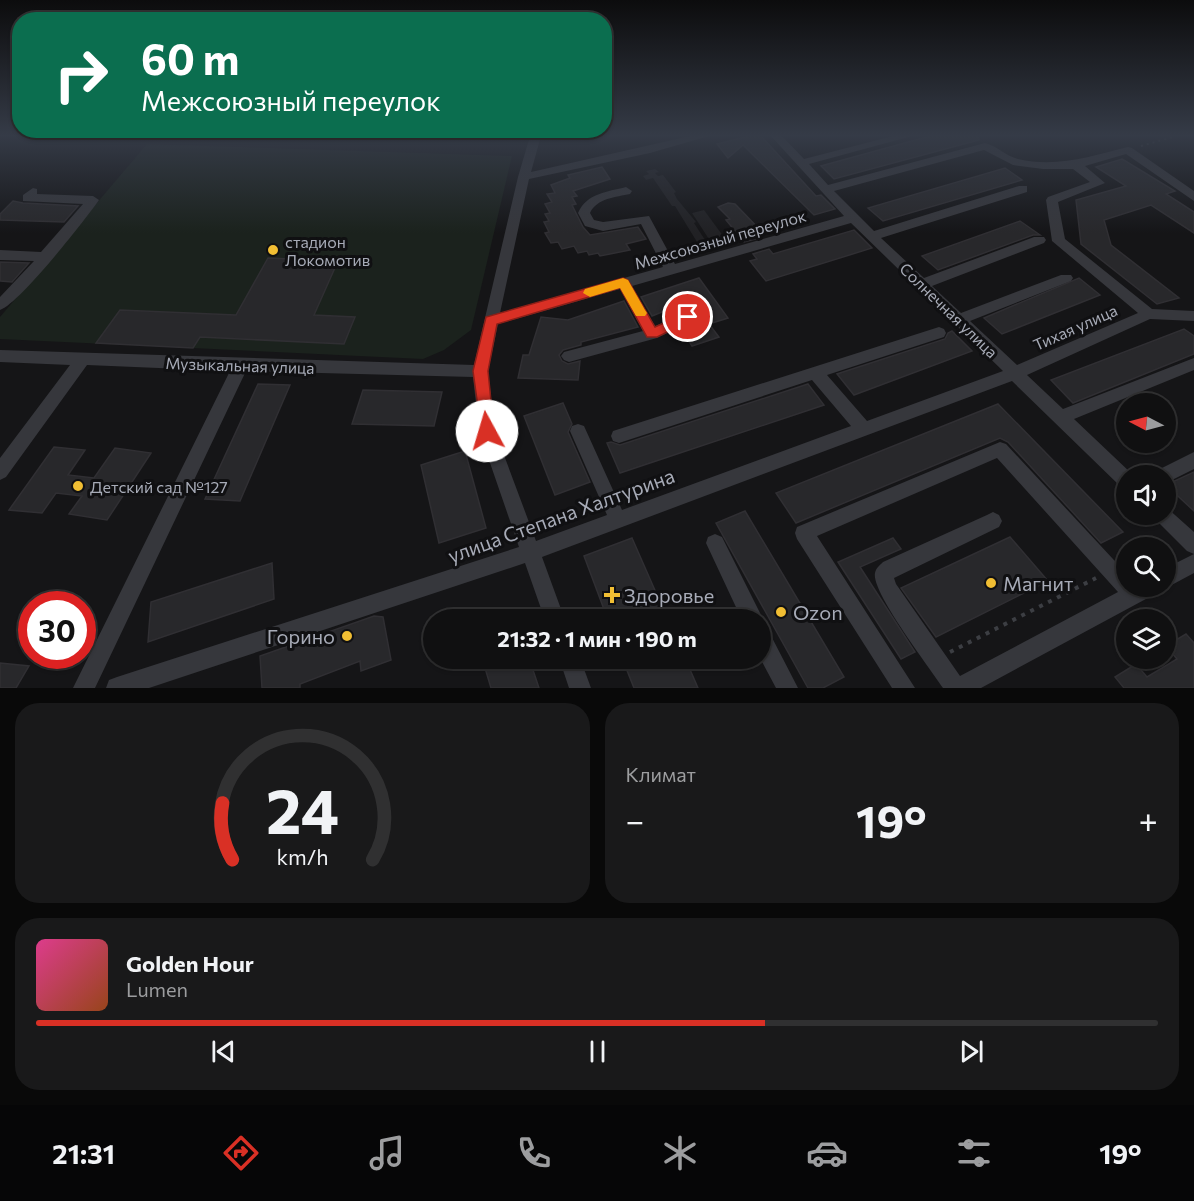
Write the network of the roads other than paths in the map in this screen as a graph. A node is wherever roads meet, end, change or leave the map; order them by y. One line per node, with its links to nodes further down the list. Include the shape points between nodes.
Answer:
1 (527, 168): 7 (street)
2 (566, 168): 7 (street)
3 (806, 168): 8 (street, Солнечная улица)
4 (903, 168): 8 (street)
5 (1081, 168): 23 (street, via 1099,183 1052,200 1059,241)
6 (1153, 168): 12 (street)
7 (524, 177): 27 (street)
8 (826, 189): 13 (street, Солнечная улица)
9 (1023, 189): 14 (street)
10 (626, 191): 18 (street, via 586,206 588,221 603,227 645,219)
11 (33, 192): 17 (street, via 27,198 93,200)
12 (1194, 197)
13 (853, 218): 14 (street, Солнечная улица); 18 (street, Межсоюзный переулок)
14 (872, 236): 21 (street, Солнечная улица)
15 (1039, 240): 21 (street)
16 (0, 255): 17 (street)
17 (45, 257): 22 (street)
18 (671, 269): 20 (street, Межсоюзный переулок)
19 (1066, 278): 26 (street)
20 (623, 283): 27 (street, Межсоюзный переулок); 29 (street)
21 (922, 284): 26 (street, Солнечная улица)
22 (0, 305)
23 (1149, 314): 24 (street); 37 (street, Тихая улица)
24 (1194, 316)
25 (688, 317): 29 (street)
26 (960, 319): 37 (street, Солнечная улица)
27 (491, 321): 35 (street)
28 (939, 333): 36 (street)
29 (652, 334): 31 (street)
30 (0, 356): 32 (street, Музыкальная улица)
31 (569, 356)
32 (81, 360): 34 (street, Музыкальная улица); 45 (street)
33 (1194, 364): 38 (street)
34 (241, 365): 35 (street, Музыкальная улица); 60 (street)
35 (480, 371): 51 (street, via 487,431)
36 (816, 373): 39 (street); 41 (street)
37 (1015, 373): 38 (street, Солнечная улица); 39 (street, улица Степана Халтурина)
38 (1061, 417): 43 (street, Солнечная улица)
39 (864, 429): 46 (street, улица Степана Халтурина)
40 (578, 431): 46 (street)
41 (619, 436)
42 (1194, 460): 44 (street)
43 (1116, 470)
44 (1176, 470)
45 (0, 472)
46 (618, 520): 51 (street, улица Степана Халтурина)
47 (993, 521): 65 (street, via 884,574 887,588)
48 (1173, 525): 50 (street)
49 (715, 543): 57 (street)
50 (1194, 545)
51 (531, 552): 56 (street); 61 (street, улица Степана Халтурина)
52 (1194, 563): 54 (street)
53 (1116, 573): 64 (street, via 1000,449 804,533)
54 (1176, 573)
55 (1131, 597): 65 (street)
56 (551, 609)
57 (748, 609)
58 (771, 657): 63 (street)
59 (573, 669): 62 (street)
60 (84, 688)
61 (117, 688)
62 (580, 688)
63 (787, 688)
64 (904, 688)
65 (958, 688)

